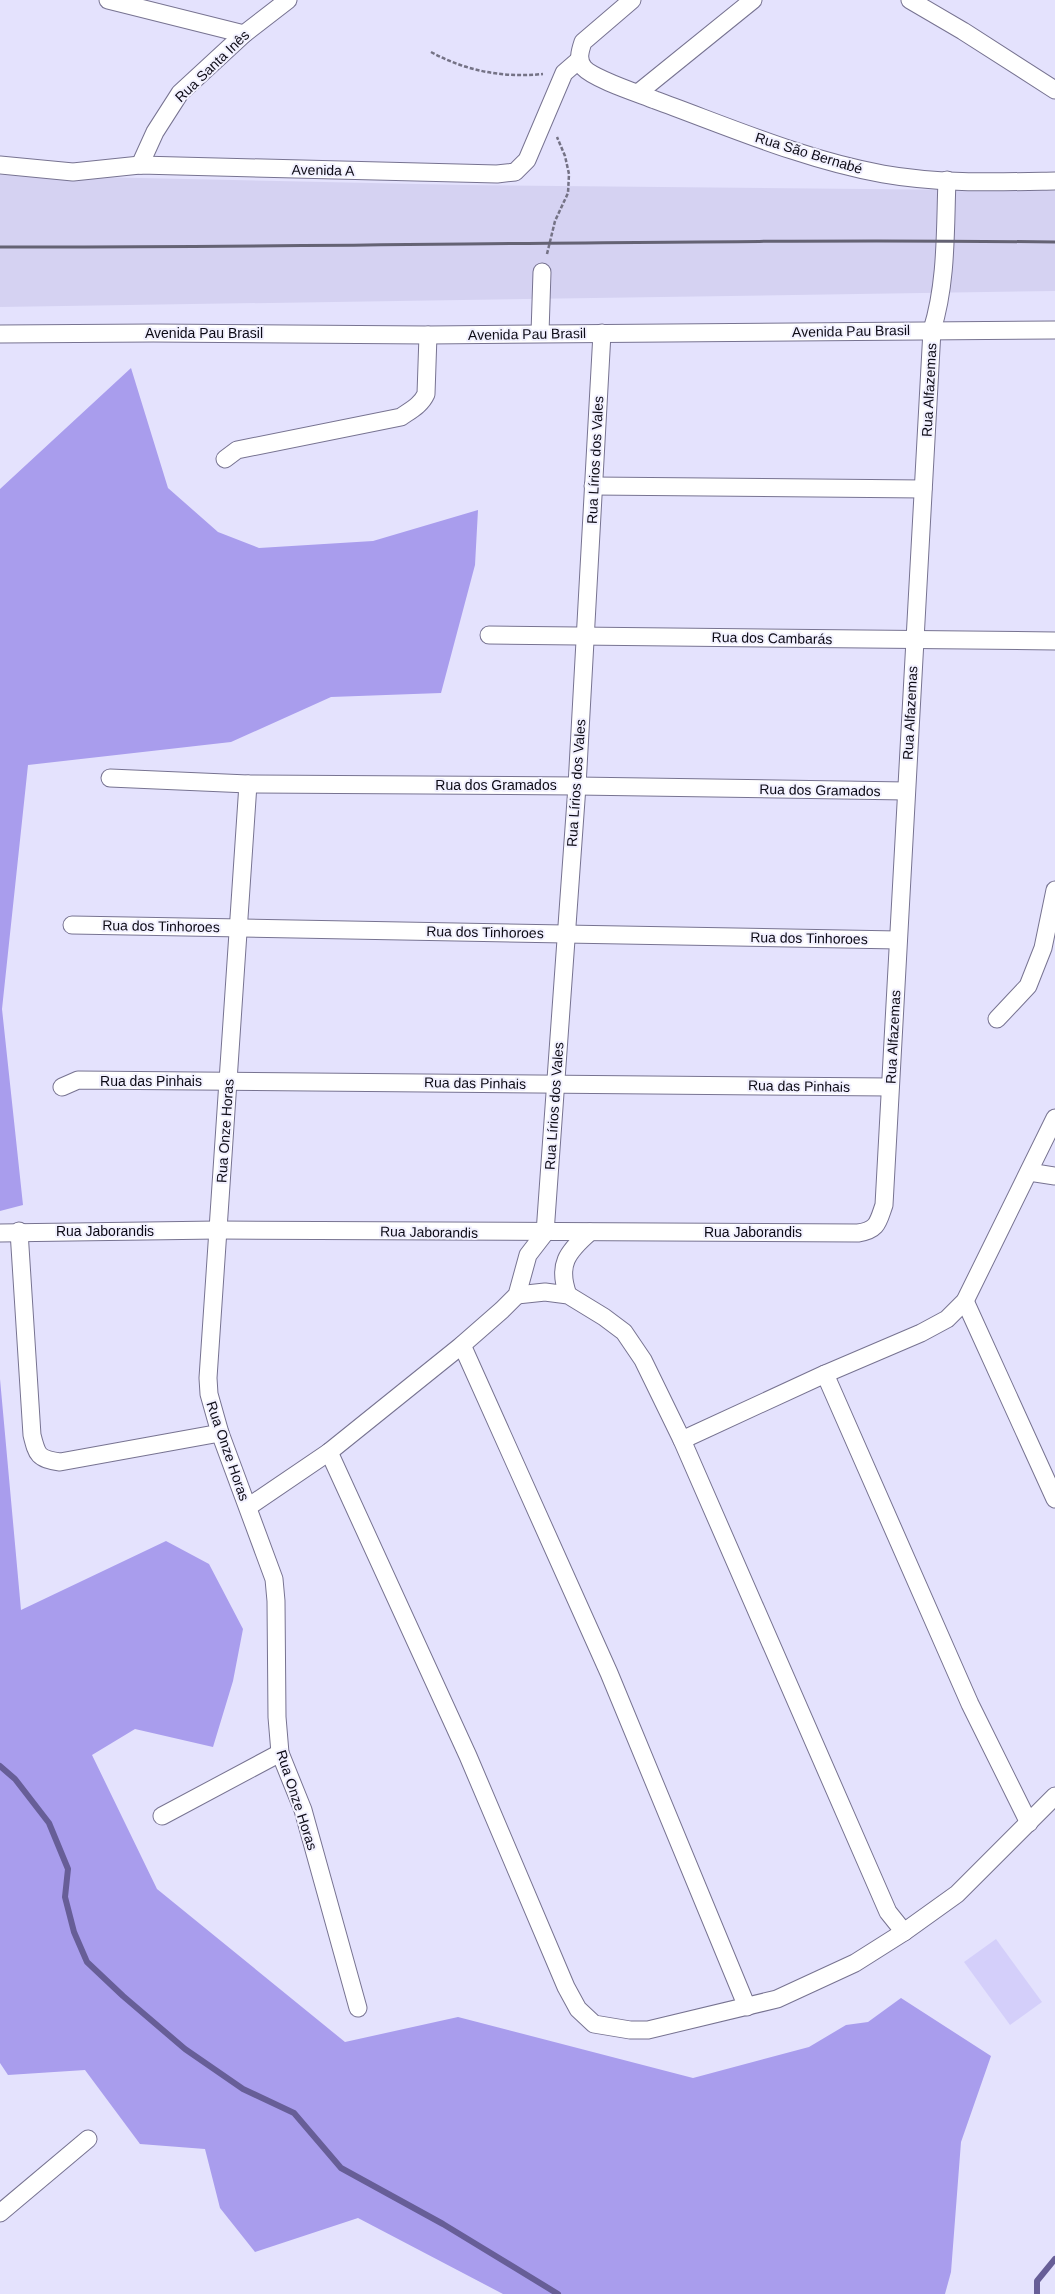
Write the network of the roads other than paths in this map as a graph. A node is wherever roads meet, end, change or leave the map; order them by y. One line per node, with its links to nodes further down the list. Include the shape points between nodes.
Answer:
1 (108, 0): 6 (street)
2 (288, 0): 6 (street, Rua Santa Inês)
3 (632, 0): 7 (street, via 590,36 580,52)
4 (753, 0): 9 (street)
5 (910, 0): 8 (street)
6 (244, 34): 11 (street, Rua Santa Inês, via 180,93 155,132)
7 (579, 60): 9 (street, Rua São Bernabé, via 583,68 591,73); 11 (street, Avenida A, via 564,72 527,160 515,172 497,174)
8 (1055, 90)
9 (638, 93): 12 (street, Rua São Bernabé, via 767,141 829,160 882,174)
10 (0, 165): 11 (street, Avenida A, via 73,172)
11 (140, 166)
12 (947, 180): 13 (street, Rua São Bernabé); 15 (street, Rua Alfazemas, via 939,307)
13 (1055, 181)
14 (542, 272): 19 (street)
15 (932, 330): 16 (street, Avenida Pau Brasil); 17 (street, Avenida Pau Brasil); 23 (street, Rua Alfazemas)
16 (1055, 330)
17 (602, 333): 19 (street, Avenida Pau Brasil); 22 (street, Rua Lírios dos Vales)
18 (0, 334): 20 (street, Avenida Pau Brasil, via 153,332)
19 (540, 334): 20 (street, Avenida Pau Brasil)
20 (428, 335): 21 (street, via 426,394 422,402 411,411 401,417 237,450)
21 (225, 459)
22 (594, 486): 23 (street); 25 (street, Rua Lírios dos Vales)
23 (923, 489): 26 (street, Rua Alfazemas)
24 (488, 635): 25 (street, Rua dos Cambarás)
25 (585, 636): 26 (street, Rua dos Cambarás); 30 (street, Rua Lírios dos Vales)
26 (914, 639): 27 (street, Rua dos Cambarás); 31 (street, Rua Alfazemas)
27 (1055, 641)
28 (110, 778): 29 (street, Rua dos Gramados)
29 (248, 784): 30 (street, Rua dos Gramados); 34 (street, Rua Onze Horas)
30 (577, 786): 31 (street, Rua dos Gramados); 35 (street, Rua Lírios dos Vales)
31 (906, 791): 36 (street, Rua Alfazemas)
32 (1055, 890): 37 (street, via 1043,948 1028,986)
33 (72, 925): 34 (street, Rua dos Tinhoroes)
34 (239, 928): 35 (street, Rua dos Tinhoroes); 38 (street, Rua Onze Horas)
35 (566, 934): 36 (street, Rua dos Tinhoroes); 39 (street, Rua Lírios dos Vales)
36 (898, 940): 41 (street, Rua Alfazemas)
37 (997, 1020)
38 (228, 1081): 39 (street, Rua das Pinhais); 40 (street, Rua das Pinhais, via 78,1080); 45 (street, Rua Onze Horas)
39 (555, 1084): 41 (street, Rua das Pinhais); 49 (street, Rua Lírios dos Vales)
40 (62, 1086)
41 (890, 1087): 50 (street, Rua Alfazemas, via 884,1205 876,1226 868,1232)
42 (1054, 1121): 43 (street)
43 (1029, 1172): 44 (street); 53 (street)
44 (1055, 1176)
45 (218, 1230): 46 (street, Rua Jaborandis); 49 (street, Rua Jaborandis); 56 (street, Rua Onze Horas, via 208,1378 209,1394)
46 (19, 1231): 47 (street, Rua Jaborandis); 56 (street, via 32,1435 41,1457 60,1462)
47 (0, 1232)
48 (590, 1232): 49 (street, Rua Jaborandis); 50 (street, Rua Jaborandis); 52 (street, via 572,1248 565,1261 563,1281)
49 (545, 1233): 51 (street, via 528,1255)
50 (858, 1233)
51 (517, 1295): 52 (street, via 545,1292); 54 (street)
52 (568, 1295): 57 (street, via 624,1332 643,1360)
53 (966, 1301): 55 (street, via 948,1319 921,1333); 59 (street)
54 (462, 1345): 58 (street); 66 (street, via 609,1673)
55 (824, 1374): 57 (street); 64 (street, via 970,1704)
56 (220, 1433): 60 (street, Rua Onze Horas)
57 (682, 1440): 65 (street, via 888,1912)
58 (329, 1452): 60 (street); 66 (street, via 468,1756 537,1923 578,2009 594,2024 648,2030)
59 (1055, 1499)
60 (248, 1507): 61 (street, Rua Onze Horas, via 274,1580)
61 (280, 1753): 63 (street); 67 (street, Rua Onze Horas, via 303,1810)
62 (1055, 1796): 64 (street)
63 (162, 1816)
64 (1029, 1823): 65 (street, via 956,1894)
65 (904, 1932): 66 (street, via 855,1963 808,1986 777,2000)
66 (747, 2007)
67 (358, 2008)
68 (88, 2139): 69 (street)
69 (0, 2213)

